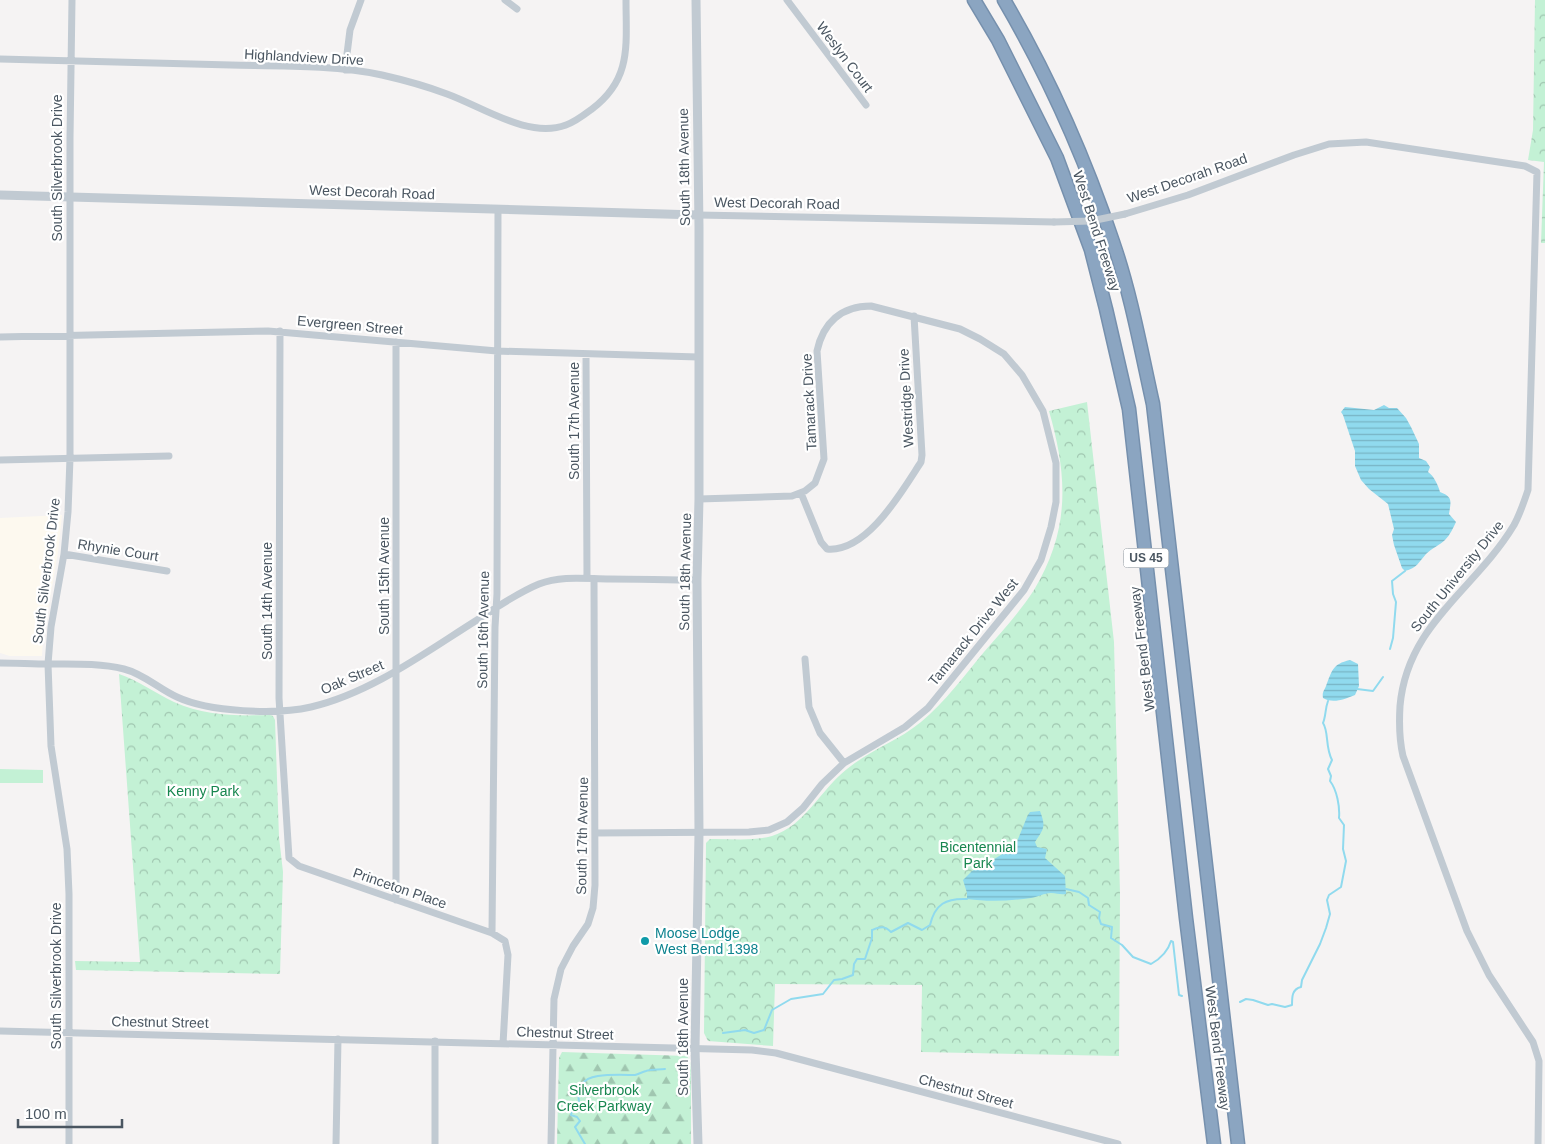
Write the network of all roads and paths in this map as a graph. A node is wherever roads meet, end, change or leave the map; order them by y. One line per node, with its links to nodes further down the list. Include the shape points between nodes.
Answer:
1 (72, 0): 11 (street, South Silverbrook Drive)
2 (361, 0): 12 (street, via 350,30)
3 (505, 0): 9 (street)
4 (626, 0): 12 (street, Highlandview Drive, via 626,56 619,78 600,103 565,125 538,128 517,125 428,87)
5 (696, 0): 18 (street, South 18th Avenue)
6 (788, 0): 13 (street, Weslyn Court)
7 (974, 0): 61 (highway, West Bend Freeway / US 45, via 998,40 1057,158 1090,250 1129,409)
8 (1004, 0): 62 (highway, West Bend Freeway / US 45, via 1059,103 1114,243 1153,404)
9 (517, 9)
10 (0, 59): 11 (street, Highlandview Drive)
11 (70, 61): 12 (street, Highlandview Drive); 16 (street, South Silverbrook Drive)
12 (345, 70)
13 (866, 105)
14 (1537, 172): 18 (street, West Decorah Road, bridge, via 1525,166 1366,142 1329,144 1188,196 1091,221); 63 (street, South University Drive, via 1528,490 1514,525 1424,634 1405,682 1399,721 1403,756 1467,931 1489,975 1534,1042 1539,1061)
15 (0, 195): 16 (street, West Decorah Road)
16 (70, 198): 17 (street, West Decorah Road); 21 (street, South Silverbrook Drive)
17 (498, 209): 18 (street, West Decorah Road); 24 (street, South 16th Avenue)
18 (698, 215): 26 (street, South 18th Avenue)
19 (914, 316): 30 (street, Tamarack Drive, via 857,306 843,311 827,326 817,351 824,459 815,483); 30 (street, Westridge Drive, via 921,462 894,504 861,538 835,550 827,549 822,542); 42 (street, Tamarack Drive West, via 960,329 980,339 1004,354 1022,375 1043,411 1056,463 1056,502 1041,560 1021,594 928,708 905,727)
20 (280, 331): 21 (street, Evergreen Street); 23 (street, Evergreen Street); 41 (street, South 14th Avenue)
21 (69, 336): 22 (street, Evergreen Street); 28 (street, South Silverbrook Drive)
22 (0, 337)
23 (396, 342): 24 (street, Evergreen Street); 40 (street, South 15th Avenue)
24 (497, 351): 25 (street, Evergreen Street); 36 (street, South 16th Avenue)
25 (586, 354): 26 (street, Evergreen Street); 34 (street, South 17th Avenue)
26 (698, 357): 31 (street, South 18th Avenue)
27 (169, 456): 28 (street)
28 (70, 458): 29 (street); 32 (street, South Silverbrook Drive)
29 (0, 460)
30 (801, 493): 31 (street, via 778,498)
31 (699, 499): 35 (street, South 18th Avenue)
32 (64, 554): 33 (street, Rhynie Court); 39 (street, South Silverbrook Drive)
33 (167, 570)
34 (591, 578): 35 (street, Oak Street); 36 (street, Oak Street, via 560,579 540,584); 43 (street, South 17th Avenue)
35 (697, 580): 44 (street, South 18th Avenue)
36 (496, 609): 40 (street, Oak Street); 47 (street, South 16th Avenue)
37 (805, 659): 42 (street, via 809,706 820,733)
38 (0, 663): 39 (street, Oak Street)
39 (48, 664): 41 (street, Oak Street, via 86,664 127,670 174,696 200,706); 49 (street, South Silverbrook Drive, via 51,746 69,885)
40 (397, 671): 41 (street, Oak Street, via 338,699 310,707); 46 (street, South 15th Avenue)
41 (280, 710): 45 (street, South 14th Avenue, via 289,858)
42 (844, 763): 44 (street, Tamarack Drive West, via 787,822 769,830)
43 (595, 833): 44 (street, Tamarack Drive West); 53 (street, South 17th Avenue, via 592,908 588,924 561,969 554,999)
44 (699, 834): 54 (street, South 18th Avenue)
45 (299, 866): 46 (street, Princeton Place)
46 (396, 900): 47 (street, Princeton Place)
47 (492, 933): 52 (street, via 505,941 508,955)
48 (0, 1031): 49 (street, Chestnut Street)
49 (68, 1033): 50 (street, Chestnut Street); 55 (street, South Silverbrook Drive)
50 (338, 1039): 51 (street, Chestnut Street); 56 (street)
51 (435, 1042): 52 (street, Chestnut Street); 57 (street)
52 (503, 1044): 53 (street, Chestnut Street)
53 (553, 1046): 54 (street, Chestnut Street); 58 (street, South 17th Avenue)
54 (695, 1049): 59 (street, South 18th Avenue); 60 (street, Chestnut Street, via 776,1053)
55 (69, 1144)
56 (336, 1144)
57 (435, 1144)
58 (551, 1144)
59 (698, 1144)
60 (1118, 1144)
61 (1214, 1144)
62 (1238, 1144)
63 (1538, 1144)

